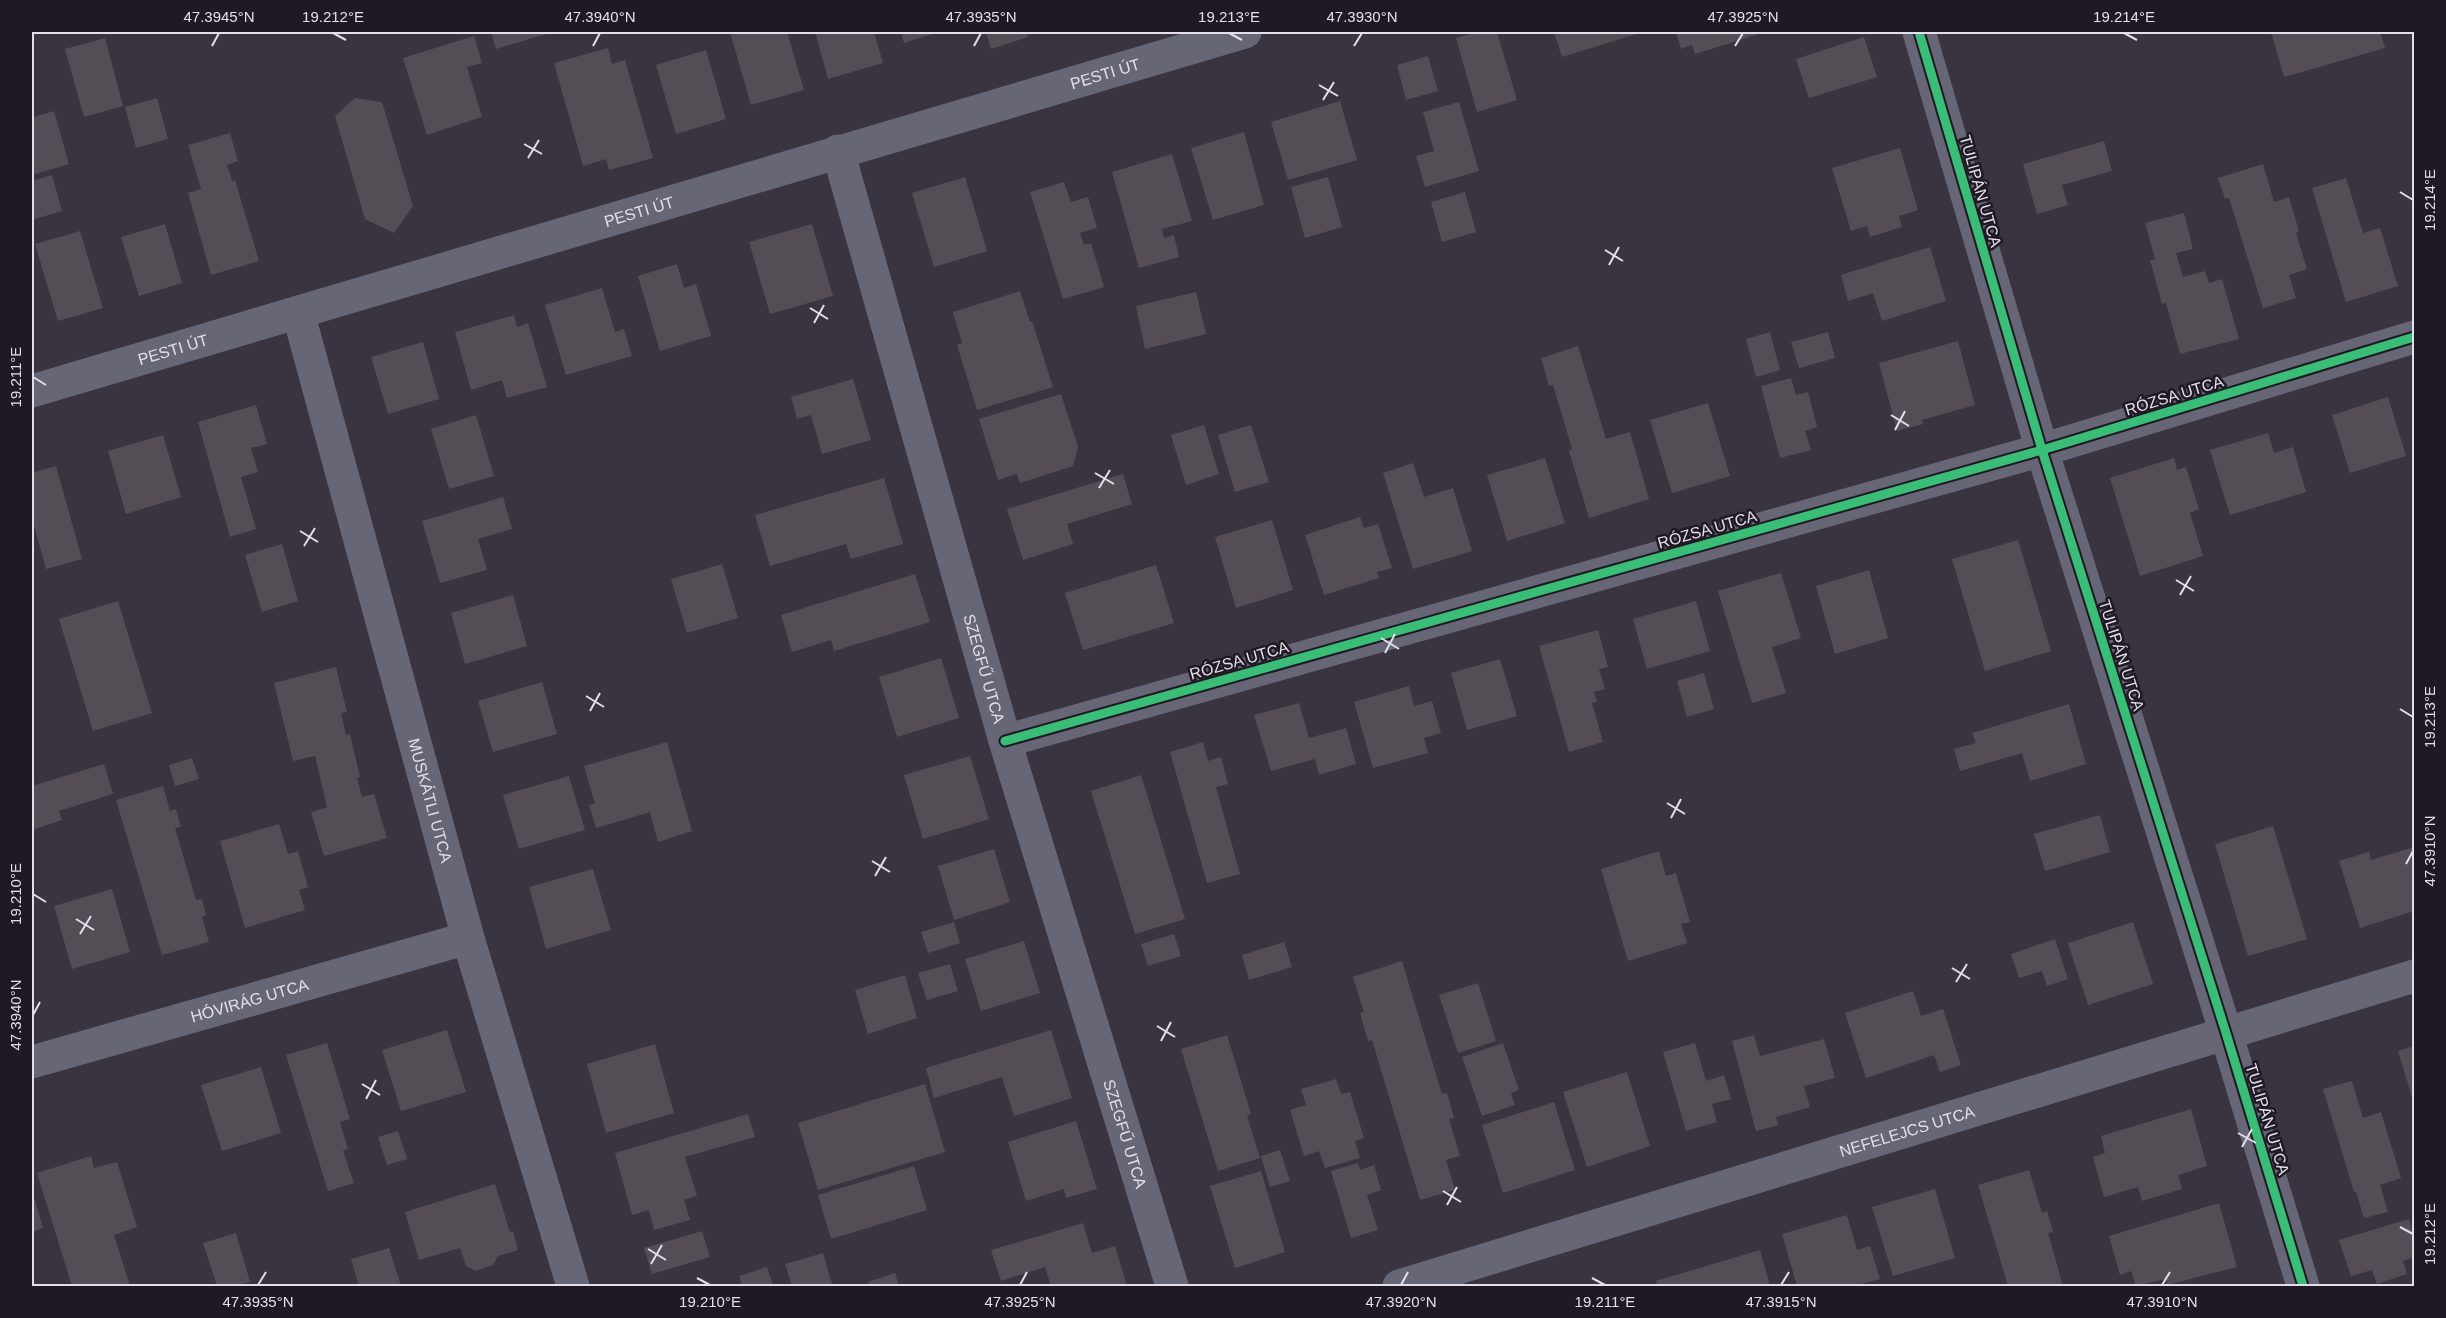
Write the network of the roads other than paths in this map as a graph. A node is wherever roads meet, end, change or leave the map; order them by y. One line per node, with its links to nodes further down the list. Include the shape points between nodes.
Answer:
1 (1245, 32): 3 (street, PESTI ÚT)
2 (1919, 32): 7 (street, TULIPÁN UTCA)
3 (838, 151): 4 (street, PESTI ÚT); 8 (street, SZEGFŰ UTCA)
4 (298, 312): 6 (street, PESTI ÚT); 9 (street, MUSKÁTLI UTCA)
5 (2415, 338): 7 (street, RÓZSA UTCA)
6 (32, 391)
7 (2042, 450): 8 (street, RÓZSA UTCA); 11 (street, TULIPÁN UTCA)
8 (1005, 741): 14 (street, SZEGFŰ UTCA)
9 (468, 938): 12 (street, HÓVIRÁG UTCA); 13 (street, MUSKÁTLI UTCA)
10 (2415, 976): 11 (street, NEFELEJCS UTCA)
11 (2226, 1033): 15 (street, NEFELEJCS UTCA); 16 (street, TULIPÁN UTCA)
12 (32, 1062)
13 (573, 1287)
14 (1172, 1287)
15 (1399, 1287)
16 (2303, 1287)

